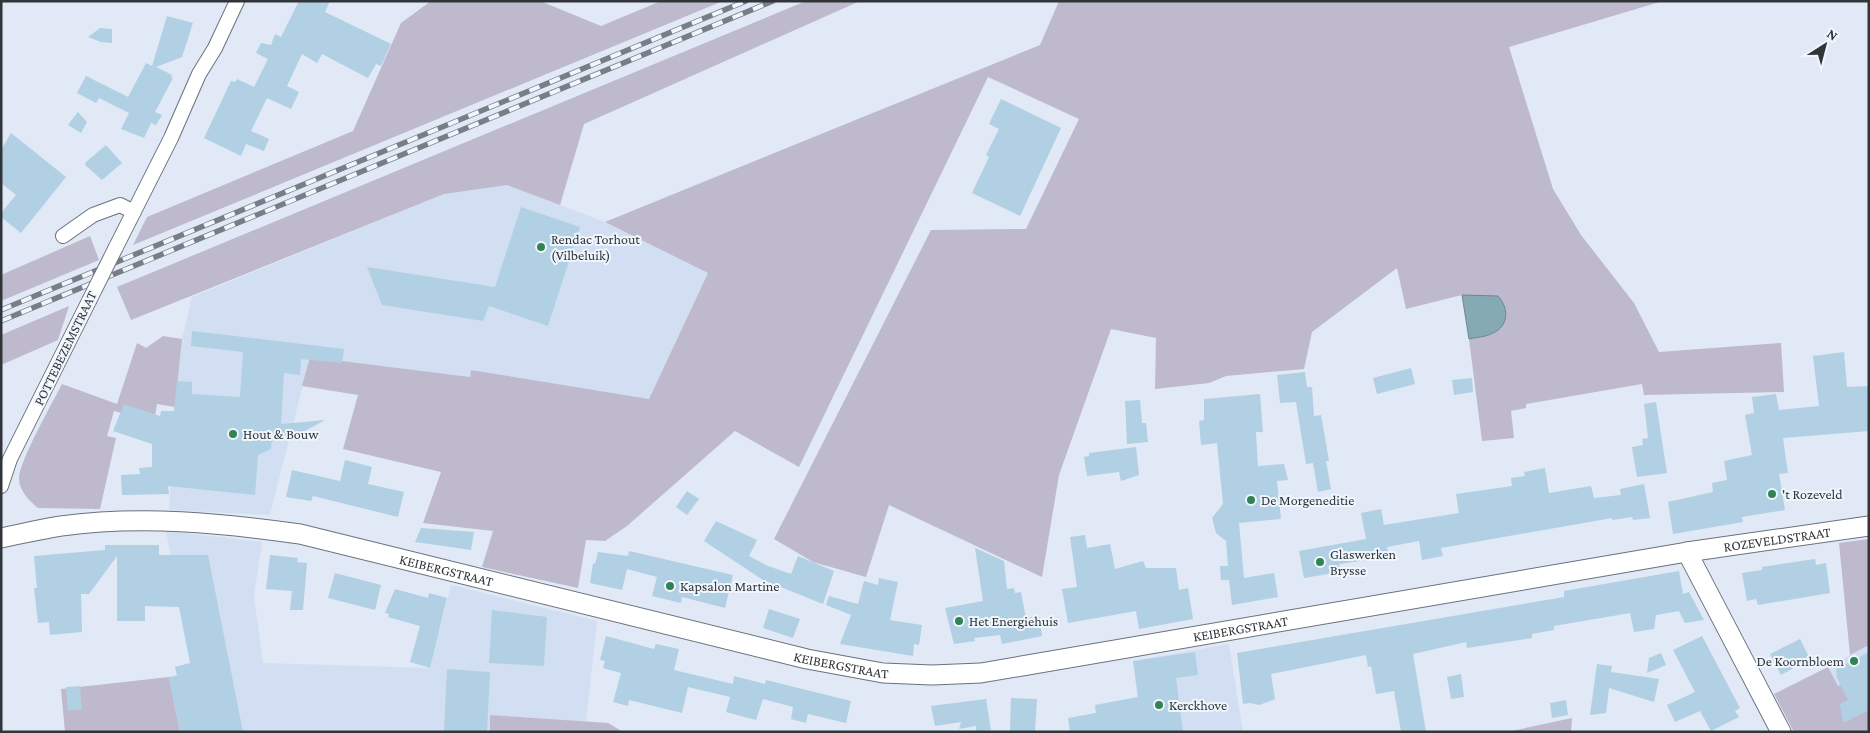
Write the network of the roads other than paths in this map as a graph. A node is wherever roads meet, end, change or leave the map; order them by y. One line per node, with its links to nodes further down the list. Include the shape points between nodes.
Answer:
1 (237, 1): 2 (street, POTTEBEZEMSTRAAT)
2 (134, 212): 3 (street, via 120,205 93,215); 4 (street, POTTEBEZEMSTRAAT, bridge, via 10,459)
3 (63, 236)
4 (1, 486)
5 (1869, 526): 7 (street, ROZEVELDSTRAAT)
6 (1, 537): 7 (street, KEIBERGSTRAAT, via 61,526 138,520 227,524 291,533 807,659 884,673 932,675 981,672)
7 (1687, 552): 8 (street)
8 (1781, 732)

